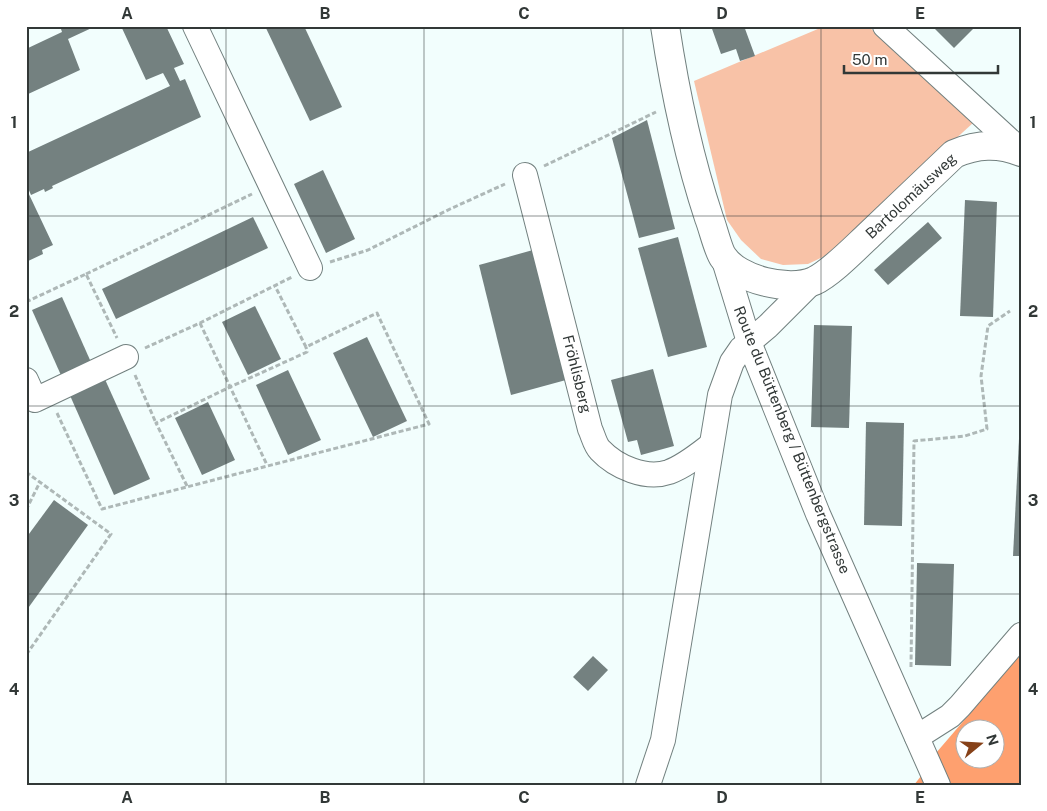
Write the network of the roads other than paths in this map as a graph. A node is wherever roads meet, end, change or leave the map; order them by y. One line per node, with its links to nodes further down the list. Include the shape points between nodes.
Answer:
1 (195, 26): 7 (street)
2 (665, 26): 6 (street, Route du Büttenberg / Büttenbergstrasse, via 688,147)
3 (885, 26): 4 (street)
4 (1021, 152): 8 (street, Bartolomäusweg, via 987,145 954,154 843,259)
5 (525, 175): 12 (street, Fröhlisberg, via 590,429 599,449 624,468 644,474 668,473)
6 (723, 257): 8 (street, Bartolomäusweg, via 746,276 759,281 791,285); 9 (street, Route du Büttenberg / Büttenbergstrasse)
7 (310, 268)
8 (813, 281): 9 (street, Bartolomäusweg)
9 (750, 342): 12 (street, via 732,362 720,395); 14 (street, Route du Büttenberg / Büttenbergstrasse, via 818,514)
10 (126, 357): 11 (street, via 35,400)
11 (26, 380)
12 (712, 445): 15 (street, via 663,740)
13 (1021, 635): 14 (street, via 950,716)
14 (917, 738): 16 (street, Route du Büttenberg / Büttenbergstrasse)
15 (648, 785)
16 (938, 785)

